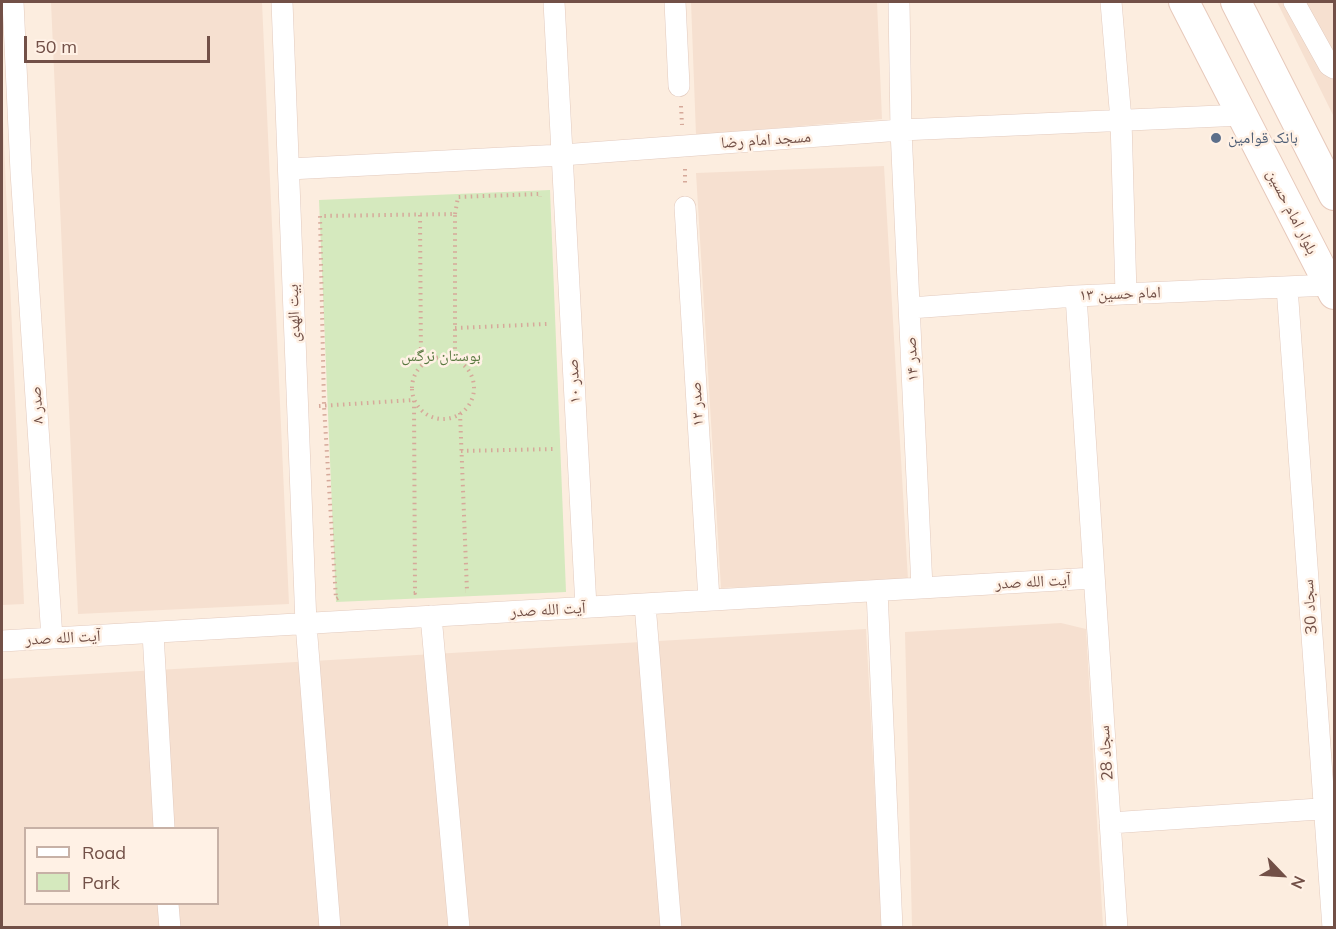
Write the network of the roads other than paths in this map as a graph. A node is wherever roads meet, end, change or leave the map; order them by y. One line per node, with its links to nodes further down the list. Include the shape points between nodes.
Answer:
1 (13, 2): 33 (street, صدر ۸)
2 (282, 2): 16 (street, بیت الهدی)
3 (554, 2): 15 (street, صدر ۱۰)
4 (675, 2): 11 (street)
5 (899, 2): 14 (street, صدر ۱۴)
6 (1111, 2): 13 (street)
7 (1184, 2): 12 (main road, بلوار امام حسین)
8 (1236, 2): 17 (main road)
9 (1294, 2): 10 (street, via 1329,65)
10 (1335, 68)
11 (679, 86)
12 (1243, 115): 13 (street, مسجد امام رضا); 20 (main road, بلوار امام حسین)
13 (1121, 120): 14 (street, مسجد امام رضا); 21 (street)
14 (901, 130): 15 (street, مسجد امام رضا); 23 (street, صدر ۱۴)
15 (562, 155): 16 (street, مسجد امام رضا); 29 (street, صدر ۱۰)
16 (289, 168): 31 (street, بیت الهدی)
17 (1335, 195)
18 (686, 207): 27 (street, صدر ۱۲)
19 (1287, 287): 20 (street, امام حسین ۱۳); 21 (street, امام حسین ۱۳); 35 (street, سجاد 30)
20 (1332, 290)
21 (1126, 294): 22 (street, امام حسین ۱۳)
22 (1076, 296): 23 (street, امام حسین ۱۳); 24 (street, سجاد 28)
23 (910, 308): 25 (street, صدر ۱۴)
24 (1094, 578): 25 (street, آیت الله صدر); 36 (street, سجاد 28)
25 (922, 588): 26 (street, آیت الله صدر)
26 (877, 591): 27 (street, آیت الله صدر); 43 (street)
27 (710, 600): 28 (street, آیت الله صدر)
28 (645, 604): 29 (street, آیت الله صدر); 42 (street)
29 (586, 608): 30 (street, آیت الله صدر)
30 (431, 616): 31 (street, آیت الله صدر); 41 (street)
31 (306, 624): 32 (street, آیت الله صدر); 40 (street, بیت الهدی)
32 (153, 633): 33 (street, آیت الله صدر); 37 (street)
33 (52, 638): 34 (street, آیت الله صدر)
34 (2, 641)
35 (1330, 808): 36 (street); 45 (street, سجاد 30)
36 (1110, 823): 44 (street, سجاد 28)
37 (164, 827)
38 (168, 905): 39 (street)
39 (170, 927)
40 (330, 927)
41 (459, 927)
42 (671, 927)
43 (892, 927)
44 (1117, 927)
45 (1333, 927)

